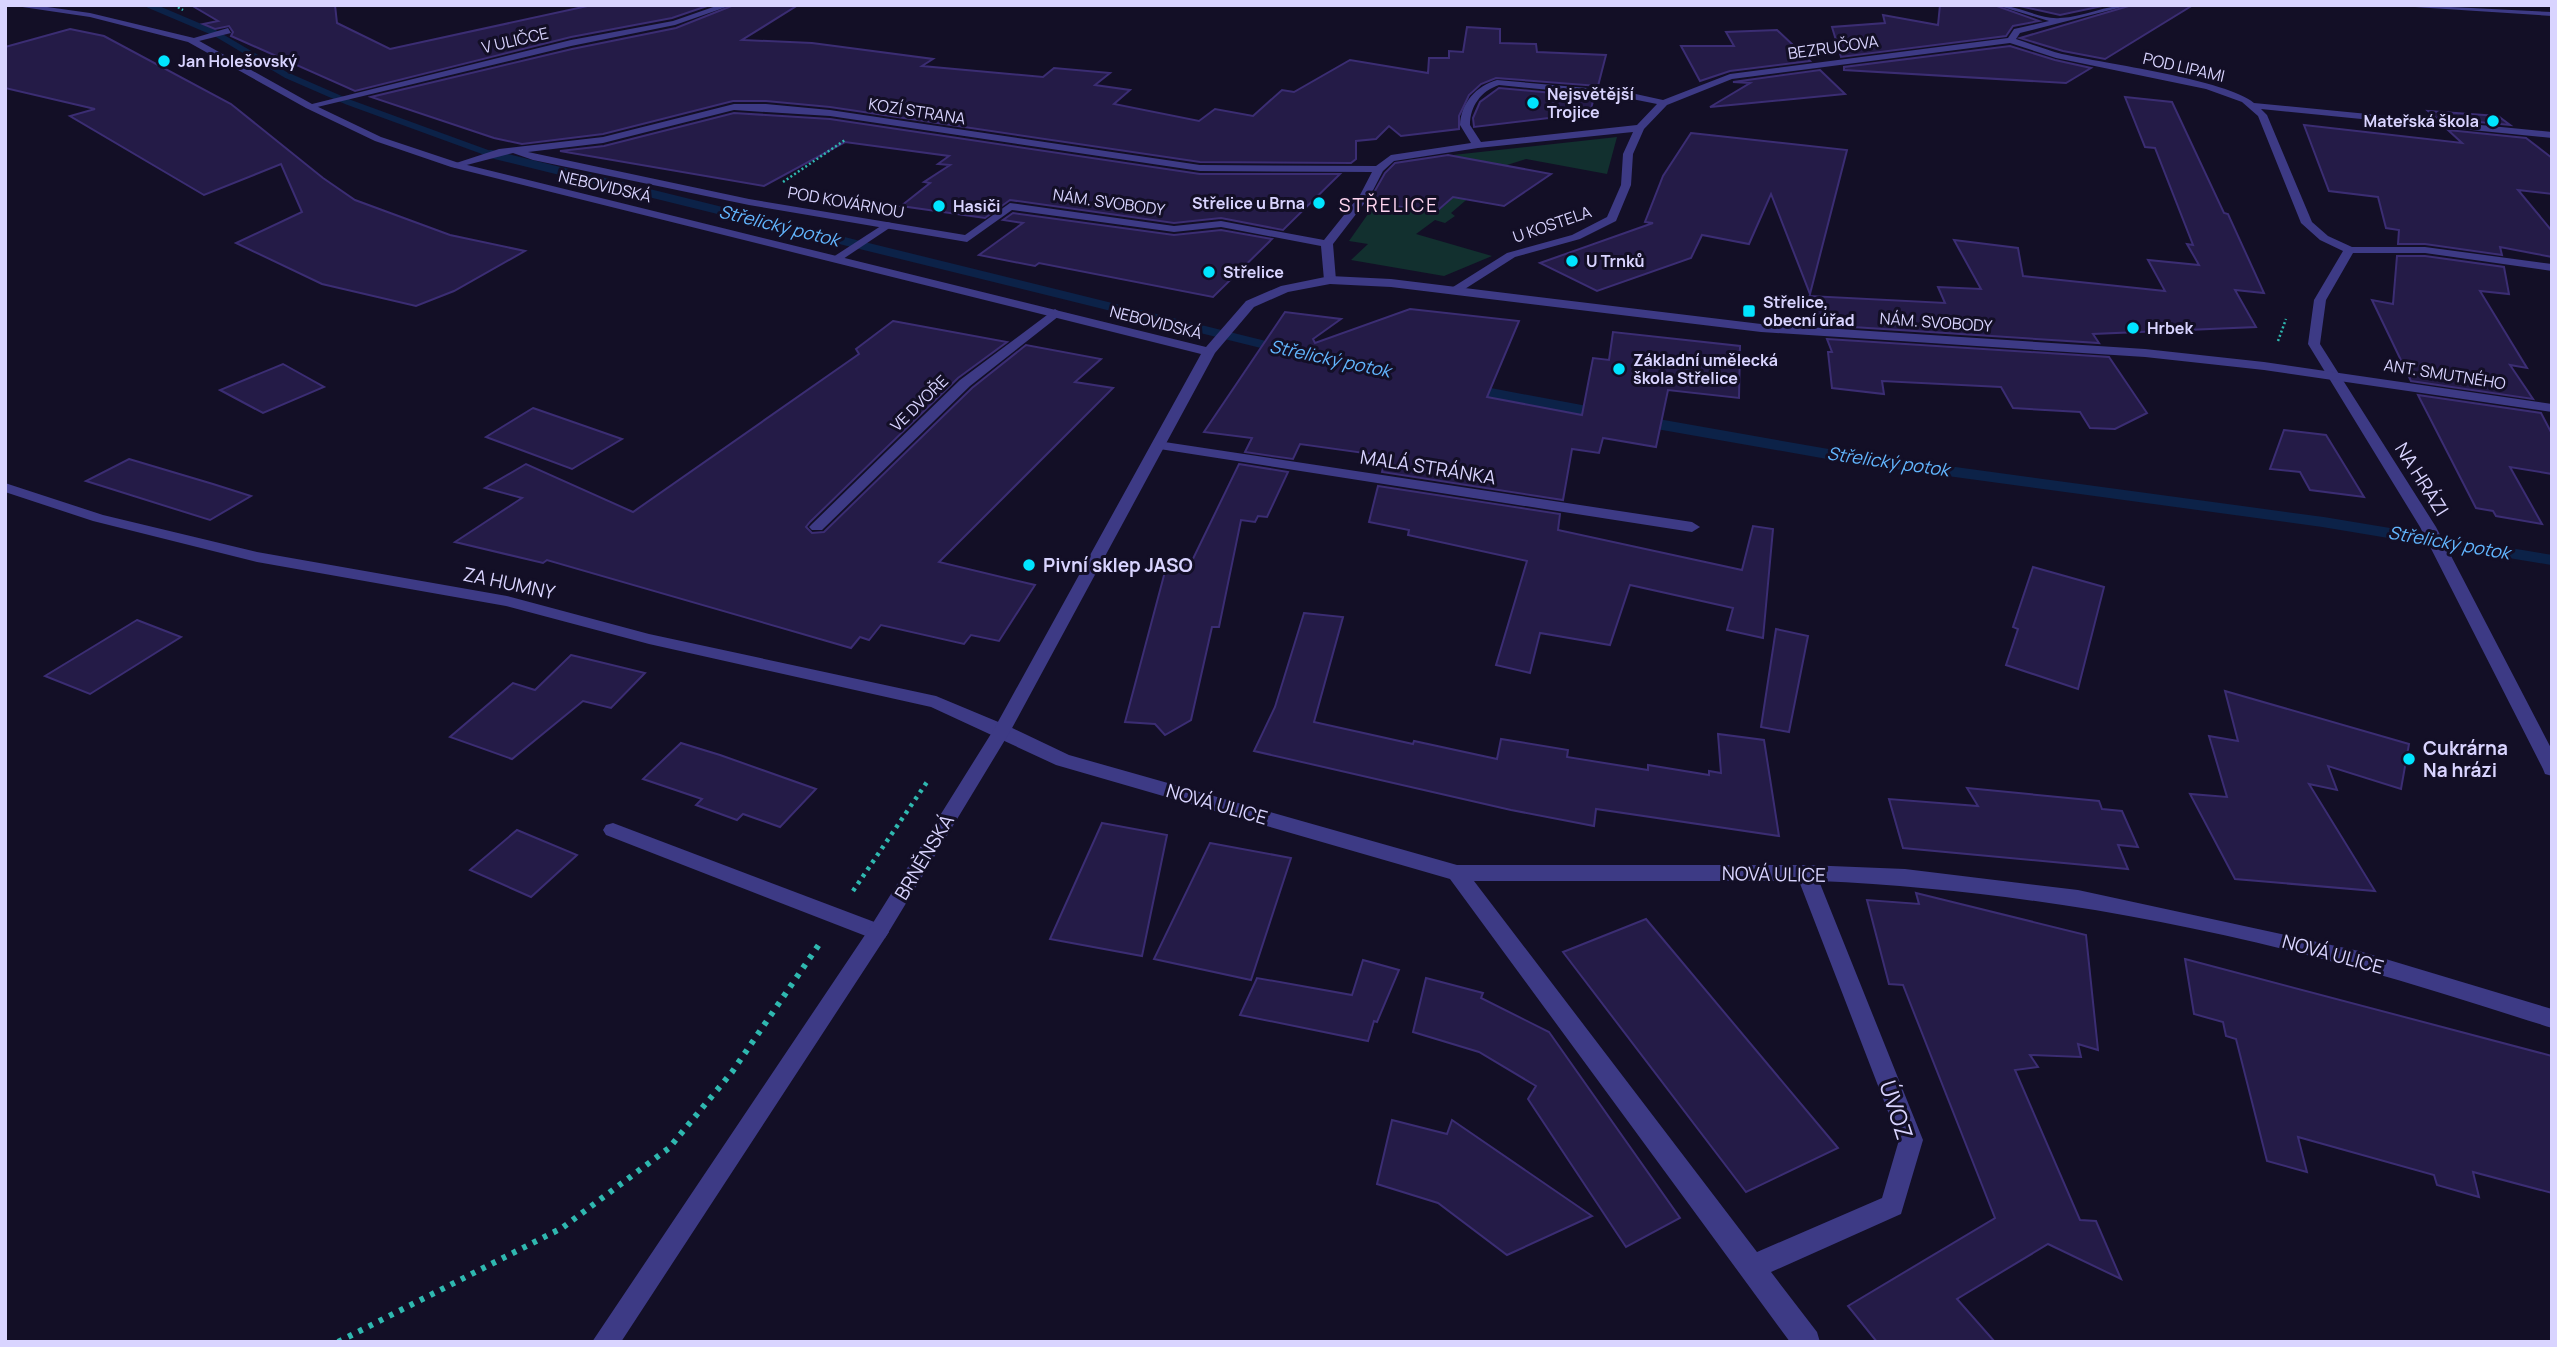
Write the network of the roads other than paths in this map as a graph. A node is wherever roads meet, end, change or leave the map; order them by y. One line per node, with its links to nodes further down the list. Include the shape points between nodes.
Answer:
1 (13, 5): 9 (street, NEBOVIDSKÁ, via 90,15)
2 (728, 5): 12 (street, V ULIČCE, via 675,23)
3 (2000, 5): 7 (street)
4 (2126, 5): 7 (street)
5 (2415, 5): 6 (street)
6 (2552, 14)
7 (2058, 21): 10 (street, via 2017,31)
8 (228, 31): 9 (street)
9 (191, 40): 12 (street, NEBOVIDSKÁ)
10 (2011, 40): 11 (street, BEZRUČOVA, via 1730,77); 13 (street, POD LIPAMI, via 2056,55 2208,87)
11 (1664, 103): 14 (street, U KOSTELA); 16 (street, via 1599,91 1495,83 1471,102 1466,119 1466,131)
12 (309, 106): 18 (street, NEBOVIDSKÁ, via 378,139)
13 (2255, 106): 15 (street, POD LIPAMI); 24 (street, via 2307,223)
14 (1640, 128): 16 (street); 28 (street, U KOSTELA, via 1628,154 1626,185 1612,219 1576,236 1511,255)
15 (2552, 135)
16 (1478, 145): 19 (street, via 1391,158)
17 (513, 150): 18 (street, KOZÍ STRANA); 19 (street, KOZÍ STRANA, via 603,140 734,107 796,109 1200,168); 20 (street, NEBOVIDSKÁ)
18 (454, 165): 25 (street, NEBOVIDSKÁ)
19 (1379, 169): 23 (street)
20 (749, 202): 22 (street, POD KOVÁRNOU)
21 (1010, 206): 22 (street, POD KOVÁRNOU, via 967,239); 23 (street, NÁM. SVOBODY, via 1174,229 1221,224)
22 (887, 225): 25 (street)
23 (1327, 244): 27 (street)
24 (2350, 250): 26 (street, via 2425,250); 31 (street, NA HRÁZI, via 2320,300 2314,344)
25 (836, 259): 29 (street, NEBOVIDSKÁ)
26 (2552, 268)
27 (1330, 280): 28 (street, NÁM. SVOBODY); 30 (street, NÁM. SVOBODY, via 1286,289 1250,304)
28 (1457, 290): 31 (street, NÁM. SVOBODY, via 1761,328 2145,353)
29 (1055, 313): 30 (street, NEBOVIDSKÁ); 35 (street, VE DVOŘE, via 965,383)
30 (1214, 346): 33 (street, BRNĚNSKÁ)
31 (2332, 375): 32 (street, ANT. SMUTNÉHO); 38 (street, NA HRÁZI, via 2445,557)
32 (2552, 408)
33 (1158, 445): 36 (street, MALÁ STRÁNKA); 37 (street, BRNĚNSKÁ)
34 (5, 487): 37 (street, ZA HUMNY, via 98,518 257,557 507,601 649,639 936,702)
35 (817, 527)
36 (1692, 527)
37 (1002, 730): 40 (street, NOVÁ ULICE, via 1063,760); 42 (street, BRNĚNSKÁ)
38 (2552, 769)
39 (613, 830): 42 (street)
40 (1457, 873): 41 (street, NOVÁ ULICE); 44 (street)
41 (1806, 873): 43 (street, NOVÁ ULICE, via 1905,877 2078,898 2360,960); 44 (street, ÚVOZ, via 1910,1140 1892,1206)
42 (878, 933): 45 (street, BRNĚNSKÁ)
43 (2552, 1018)
44 (1752, 1267): 46 (street)
45 (605, 1342)
46 (1807, 1342)

